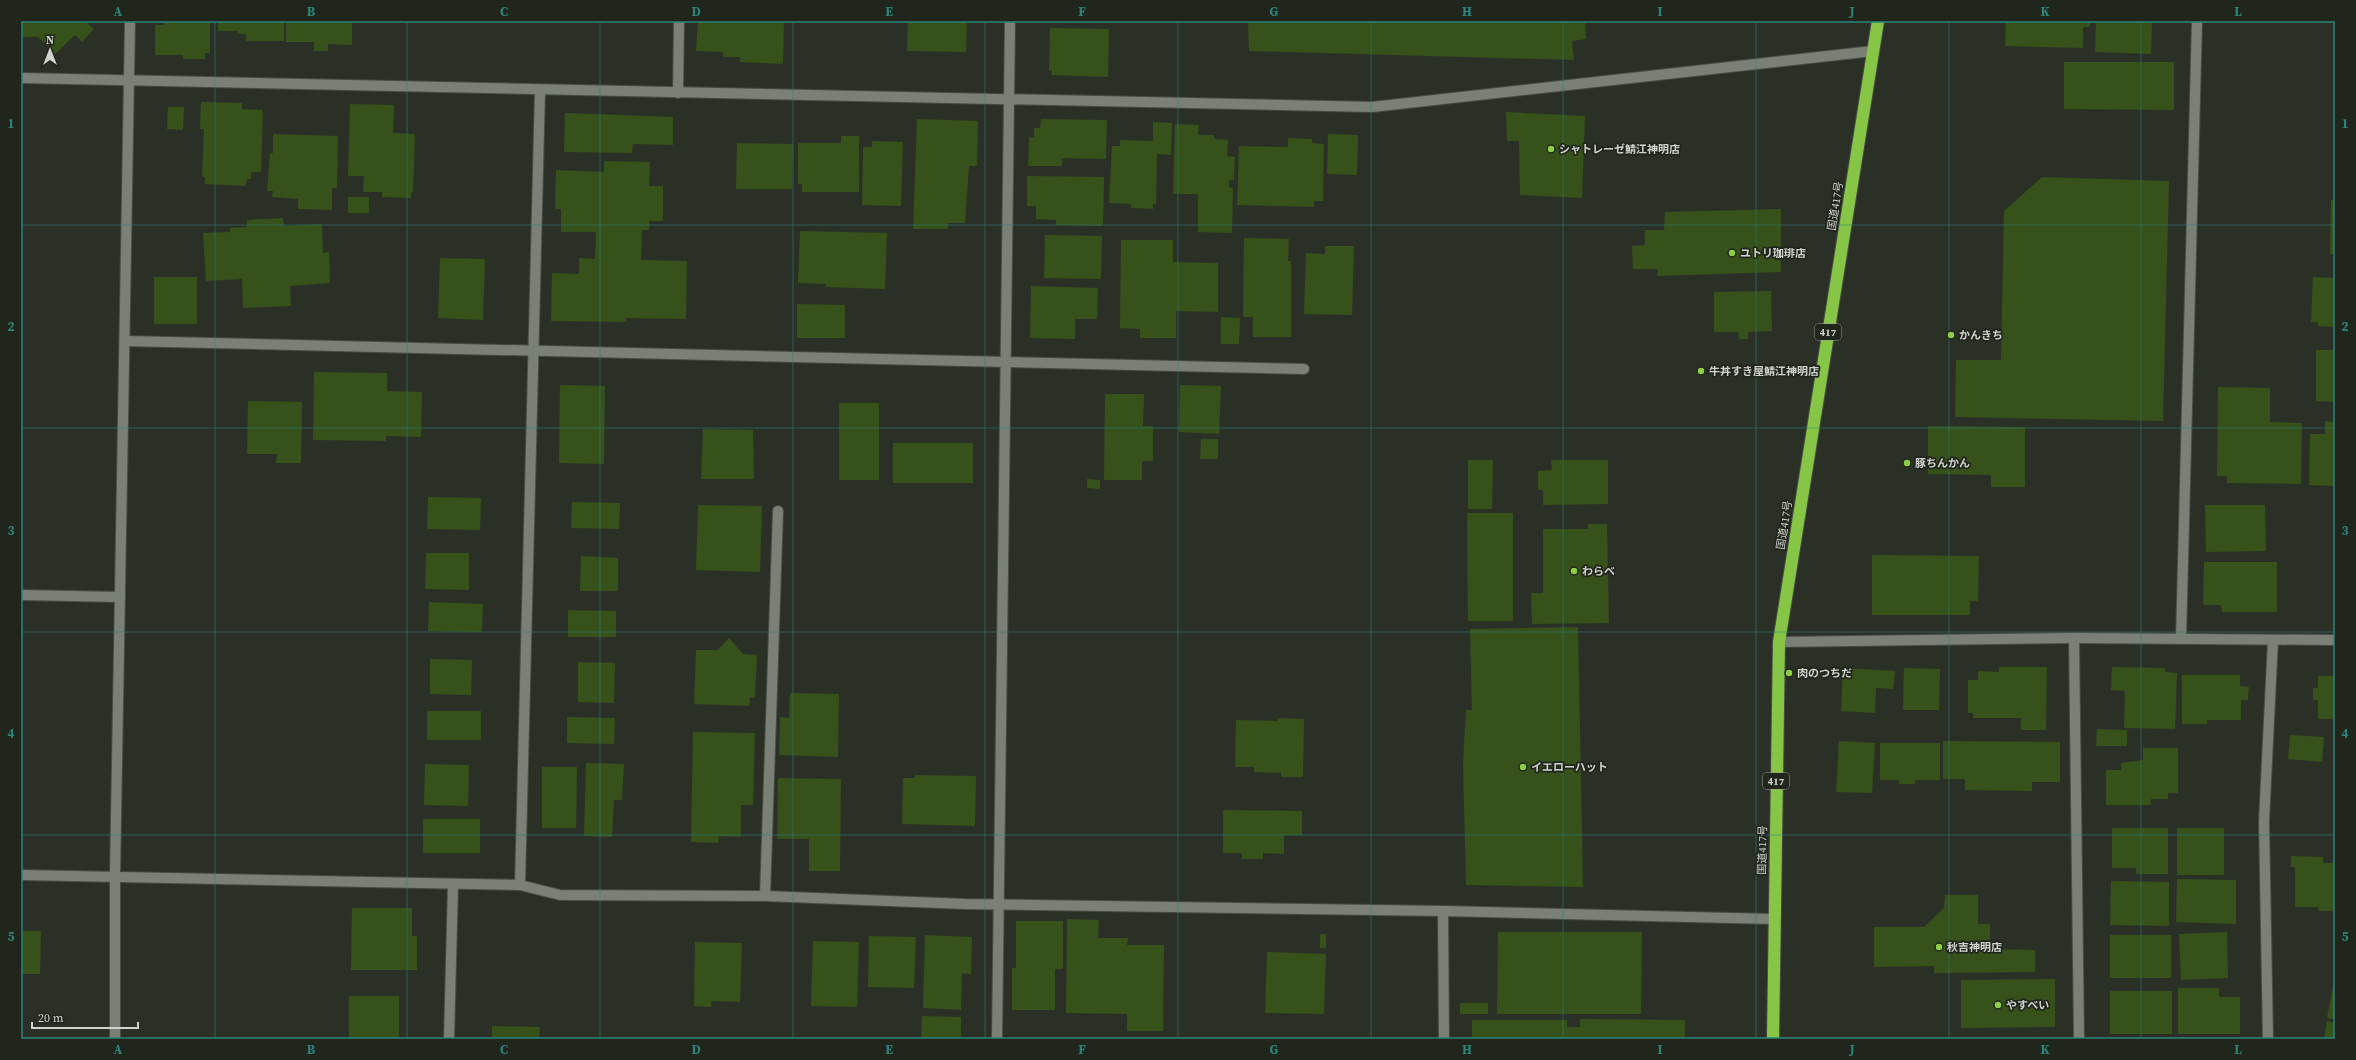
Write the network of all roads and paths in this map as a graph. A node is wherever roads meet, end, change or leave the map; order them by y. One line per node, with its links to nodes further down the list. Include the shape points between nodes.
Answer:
1 (130, 21): 8 (street)
2 (679, 21): 10 (street)
3 (1010, 21): 11 (street)
4 (1878, 21): 6 (highway, 国道417号 / 417)
5 (2197, 21): 20 (street)
6 (1873, 51): 11 (street, via 1372,107); 23 (highway, 国道417号 / 417)
7 (21, 78): 8 (street)
8 (129, 80): 9 (street); 12 (street)
9 (540, 90): 10 (street); 13 (street)
10 (678, 92): 11 (street)
11 (1008, 100): 14 (street)
12 (125, 341): 13 (street); 18 (street)
13 (534, 351): 14 (street); 27 (street)
14 (1005, 362): 15 (street); 29 (street)
15 (1304, 369)
16 (778, 511): 28 (street)
17 (21, 595): 18 (street)
18 (120, 597): 25 (street)
19 (2074, 638): 20 (street); 23 (street); 37 (street)
20 (2181, 639): 21 (street)
21 (2273, 640): 22 (street); 38 (street, via 2264,821)
22 (2335, 640)
23 (1779, 642): 31 (highway, 国道417号 / 417)
24 (21, 875): 25 (street)
25 (115, 876): 26 (street); 32 (street)
26 (452, 884): 27 (street); 33 (street)
27 (520, 885): 28 (street, via 560,895)
28 (765, 896): 29 (street)
29 (999, 904): 30 (street); 34 (street)
30 (1443, 911): 31 (street); 35 (street)
31 (1774, 919): 36 (highway, 国道417号 / 417)
32 (115, 1039)
33 (449, 1039)
34 (997, 1039)
35 (1444, 1039)
36 (1773, 1039)
37 (2079, 1039)
38 (2268, 1039)

